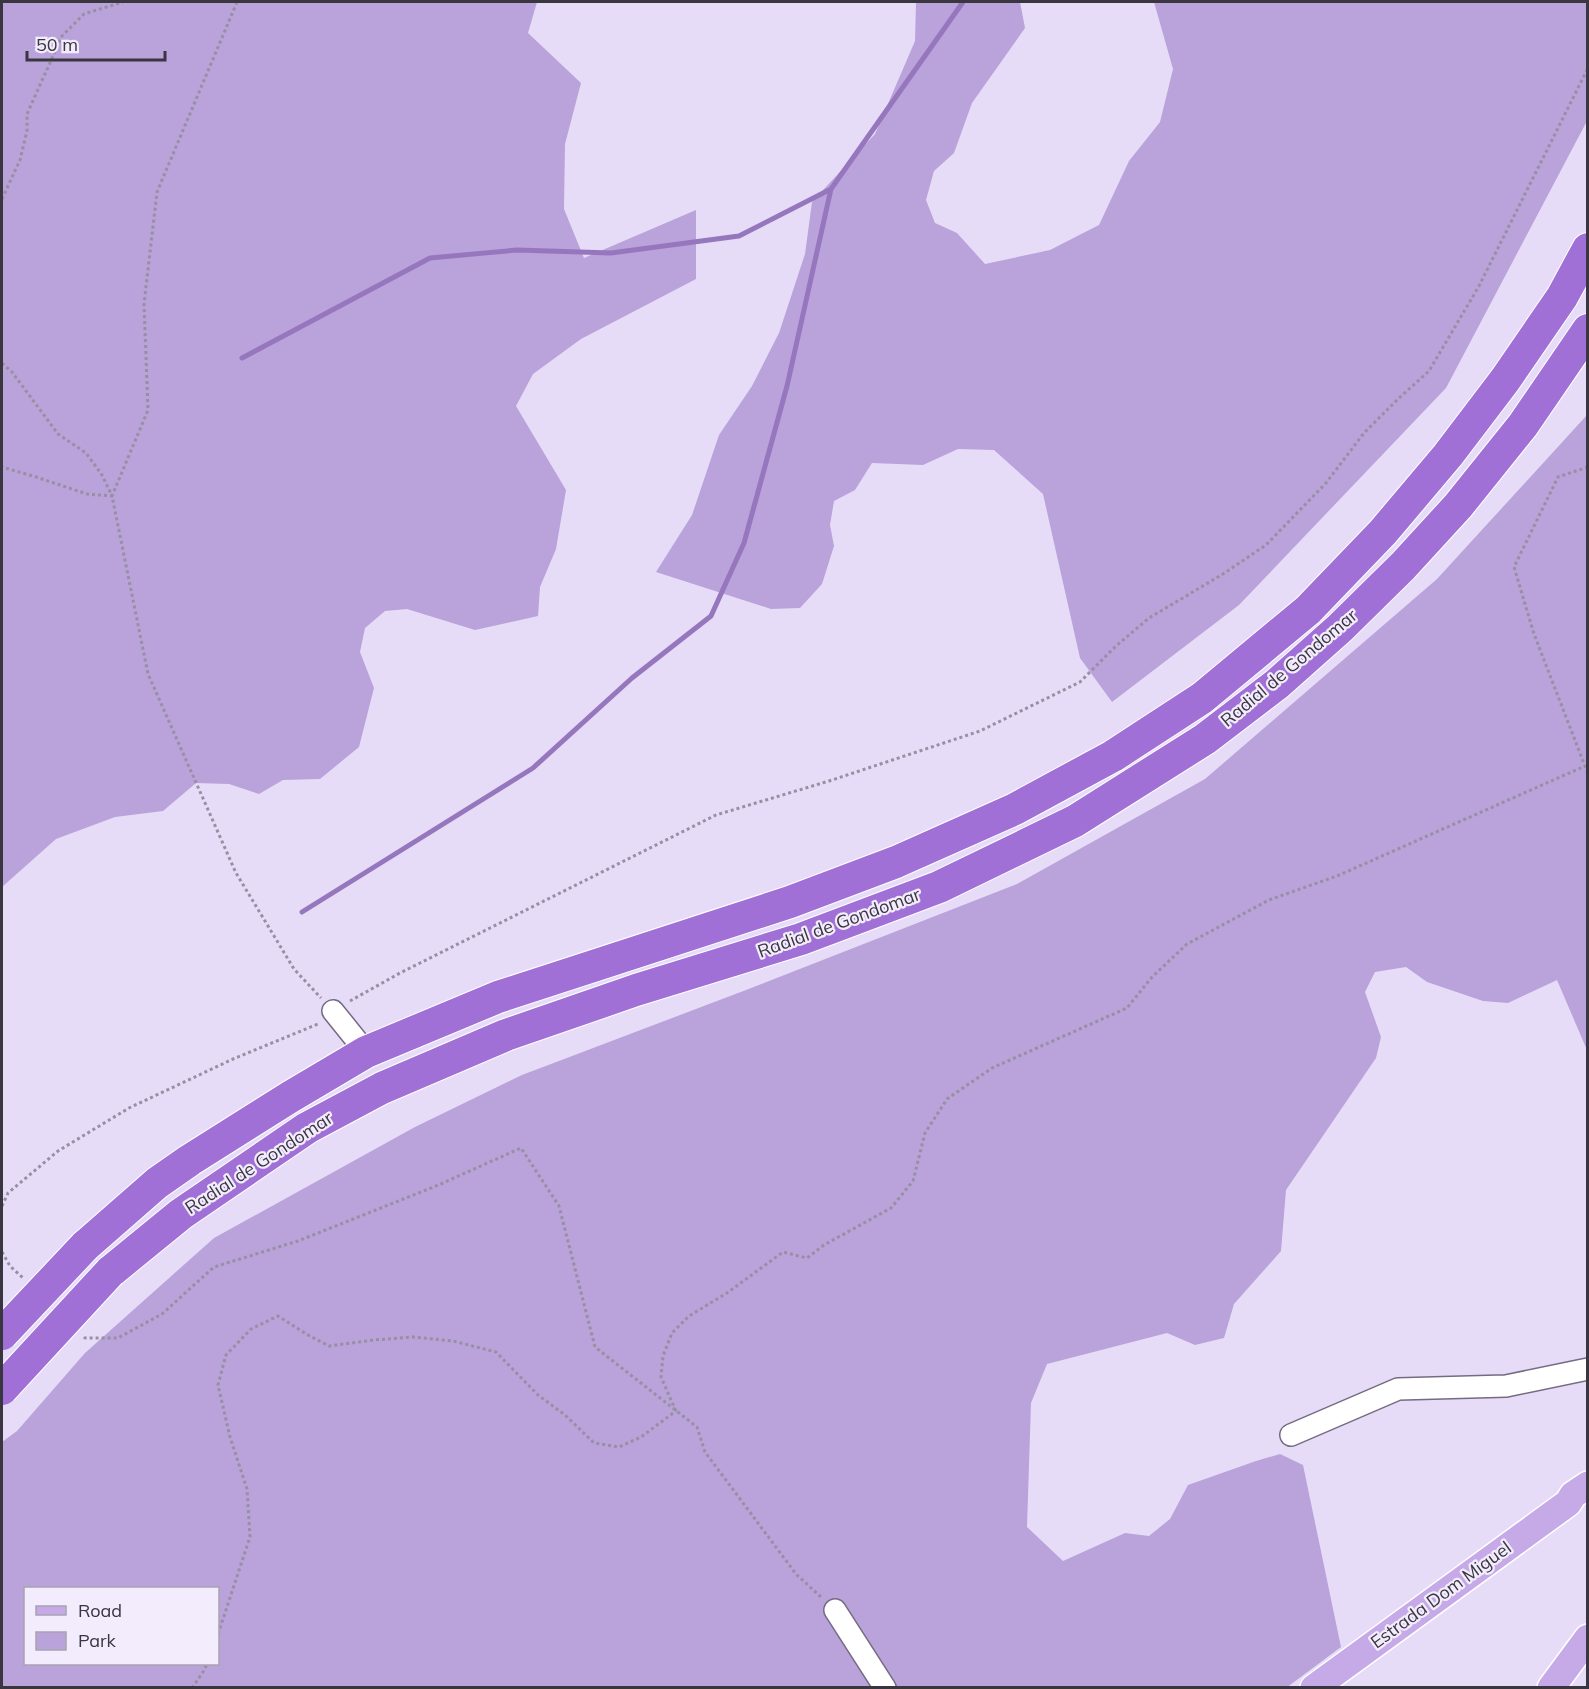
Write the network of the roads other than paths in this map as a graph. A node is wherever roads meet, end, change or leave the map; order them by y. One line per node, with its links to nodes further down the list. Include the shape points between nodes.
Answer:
1 (1587, 249): 4 (highway, Radial de Gondomar, via 1562,297 1505,380 1383,532 1308,610 1202,698 1113,756 1015,809 896,862 790,902 498,997)
2 (1587, 330): 7 (highway, Radial de Gondomar, bridge, via 1523,425 1403,566 1277,684 1205,739 1075,821 939,887 801,939 506,1035 381,1088 307,1128 181,1214 110,1272)
3 (333, 1011): 4 (street)
4 (366, 1052): 5 (highway, Radial de Gondomar, bridge, via 157,1183 86,1246)
5 (2, 1334)
6 (1587, 1369): 8 (street, via 1506,1386 1398,1389)
7 (2, 1389)
8 (1291, 1435)
9 (1581, 1497): 13 (main road, Estrada Dom Miguel)
10 (835, 1610): 12 (street)
11 (1587, 1638): 14 (main road)
12 (885, 1688)
13 (1314, 1688)
14 (1551, 1688)

